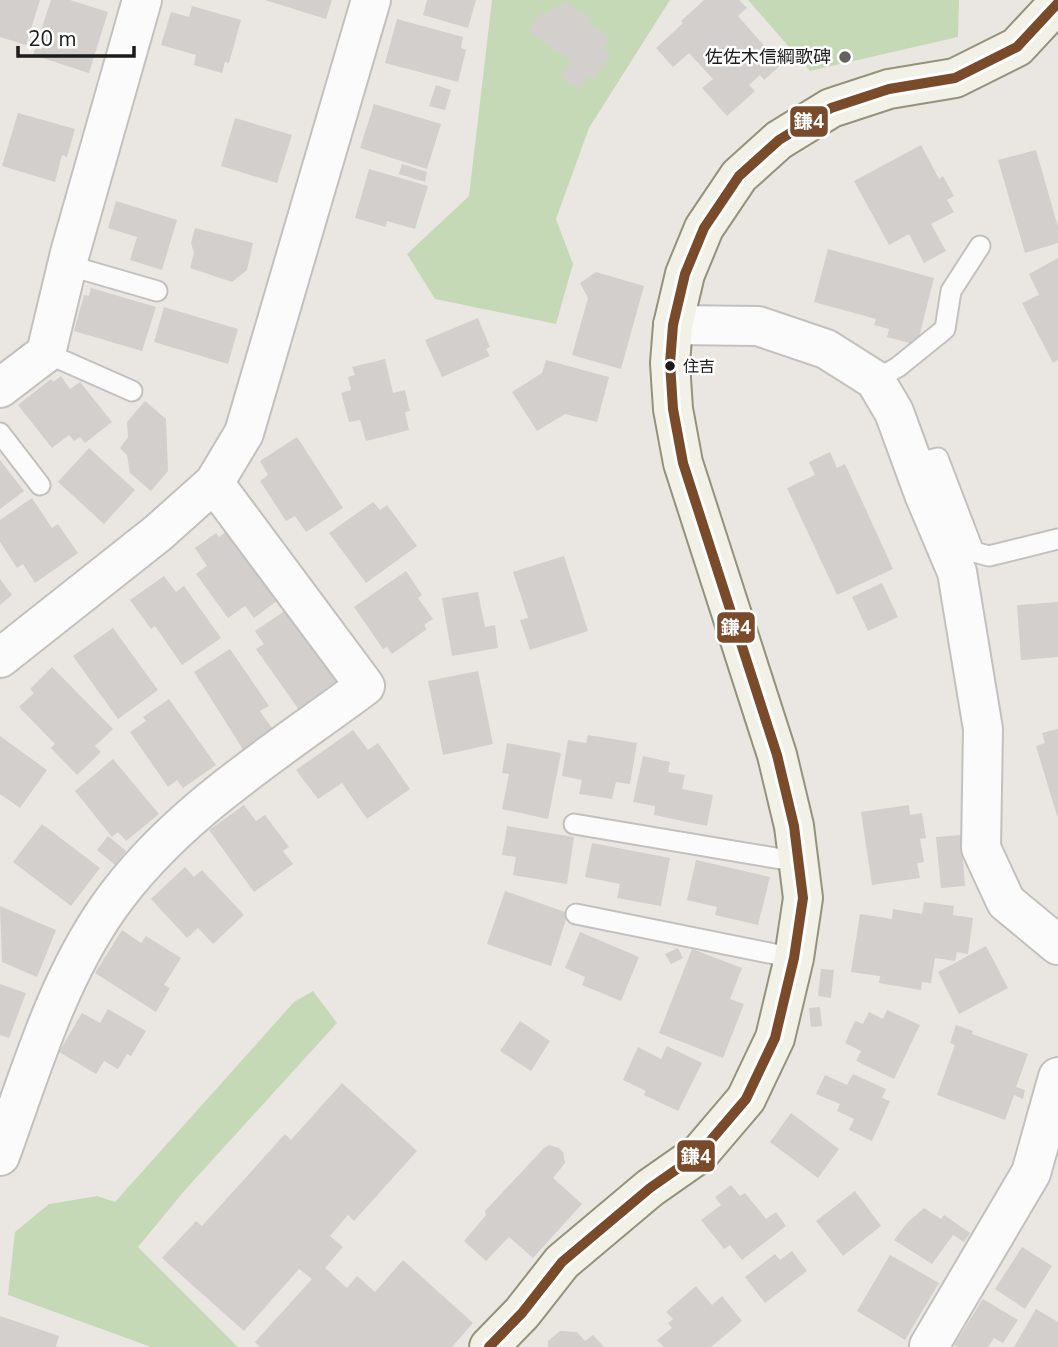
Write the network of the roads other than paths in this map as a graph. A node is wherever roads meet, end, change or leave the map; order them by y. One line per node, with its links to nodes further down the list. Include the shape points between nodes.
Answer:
1 (142, 0): 5 (street)
2 (371, 0): 14 (street, via 244,433)
3 (1058, 4): 7 (street, via 1017,47 955,78 889,89 831,108 779,140 739,176 704,228 685,274)
4 (980, 246): 9 (lane, via 951,291 945,329)
5 (68, 265): 6 (lane); 8 (street)
6 (157, 291)
7 (673, 325): 9 (street, via 758,326 826,349); 19 (street, via 673,409 683,463 777,755)
8 (46, 353): 10 (street); 11 (lane)
9 (875, 380): 13 (street, via 894,412)
10 (0, 388)
11 (132, 391)
12 (0, 433): 15 (lane)
13 (913, 464): 16 (lane, via 938,458 974,552 989,556); 21 (street, via 957,572 983,729 981,848 1006,902)
14 (214, 483): 17 (street); 24 (street, via 365,686 206,805 153,854 108,908 41,1037)
15 (40, 485)
16 (1058, 539)
17 (0, 658)
18 (574, 824): 19 (lane)
19 (799, 862): 22 (street, via 803,898)
20 (576, 914): 22 (lane)
21 (1058, 945)
22 (794, 958): 26 (street, via 775,1038 746,1099 700,1153 650,1188 562,1262)
23 (1058, 1077): 25 (street, via 1031,1173)
24 (0, 1156)
25 (929, 1346)
26 (489, 1347)

